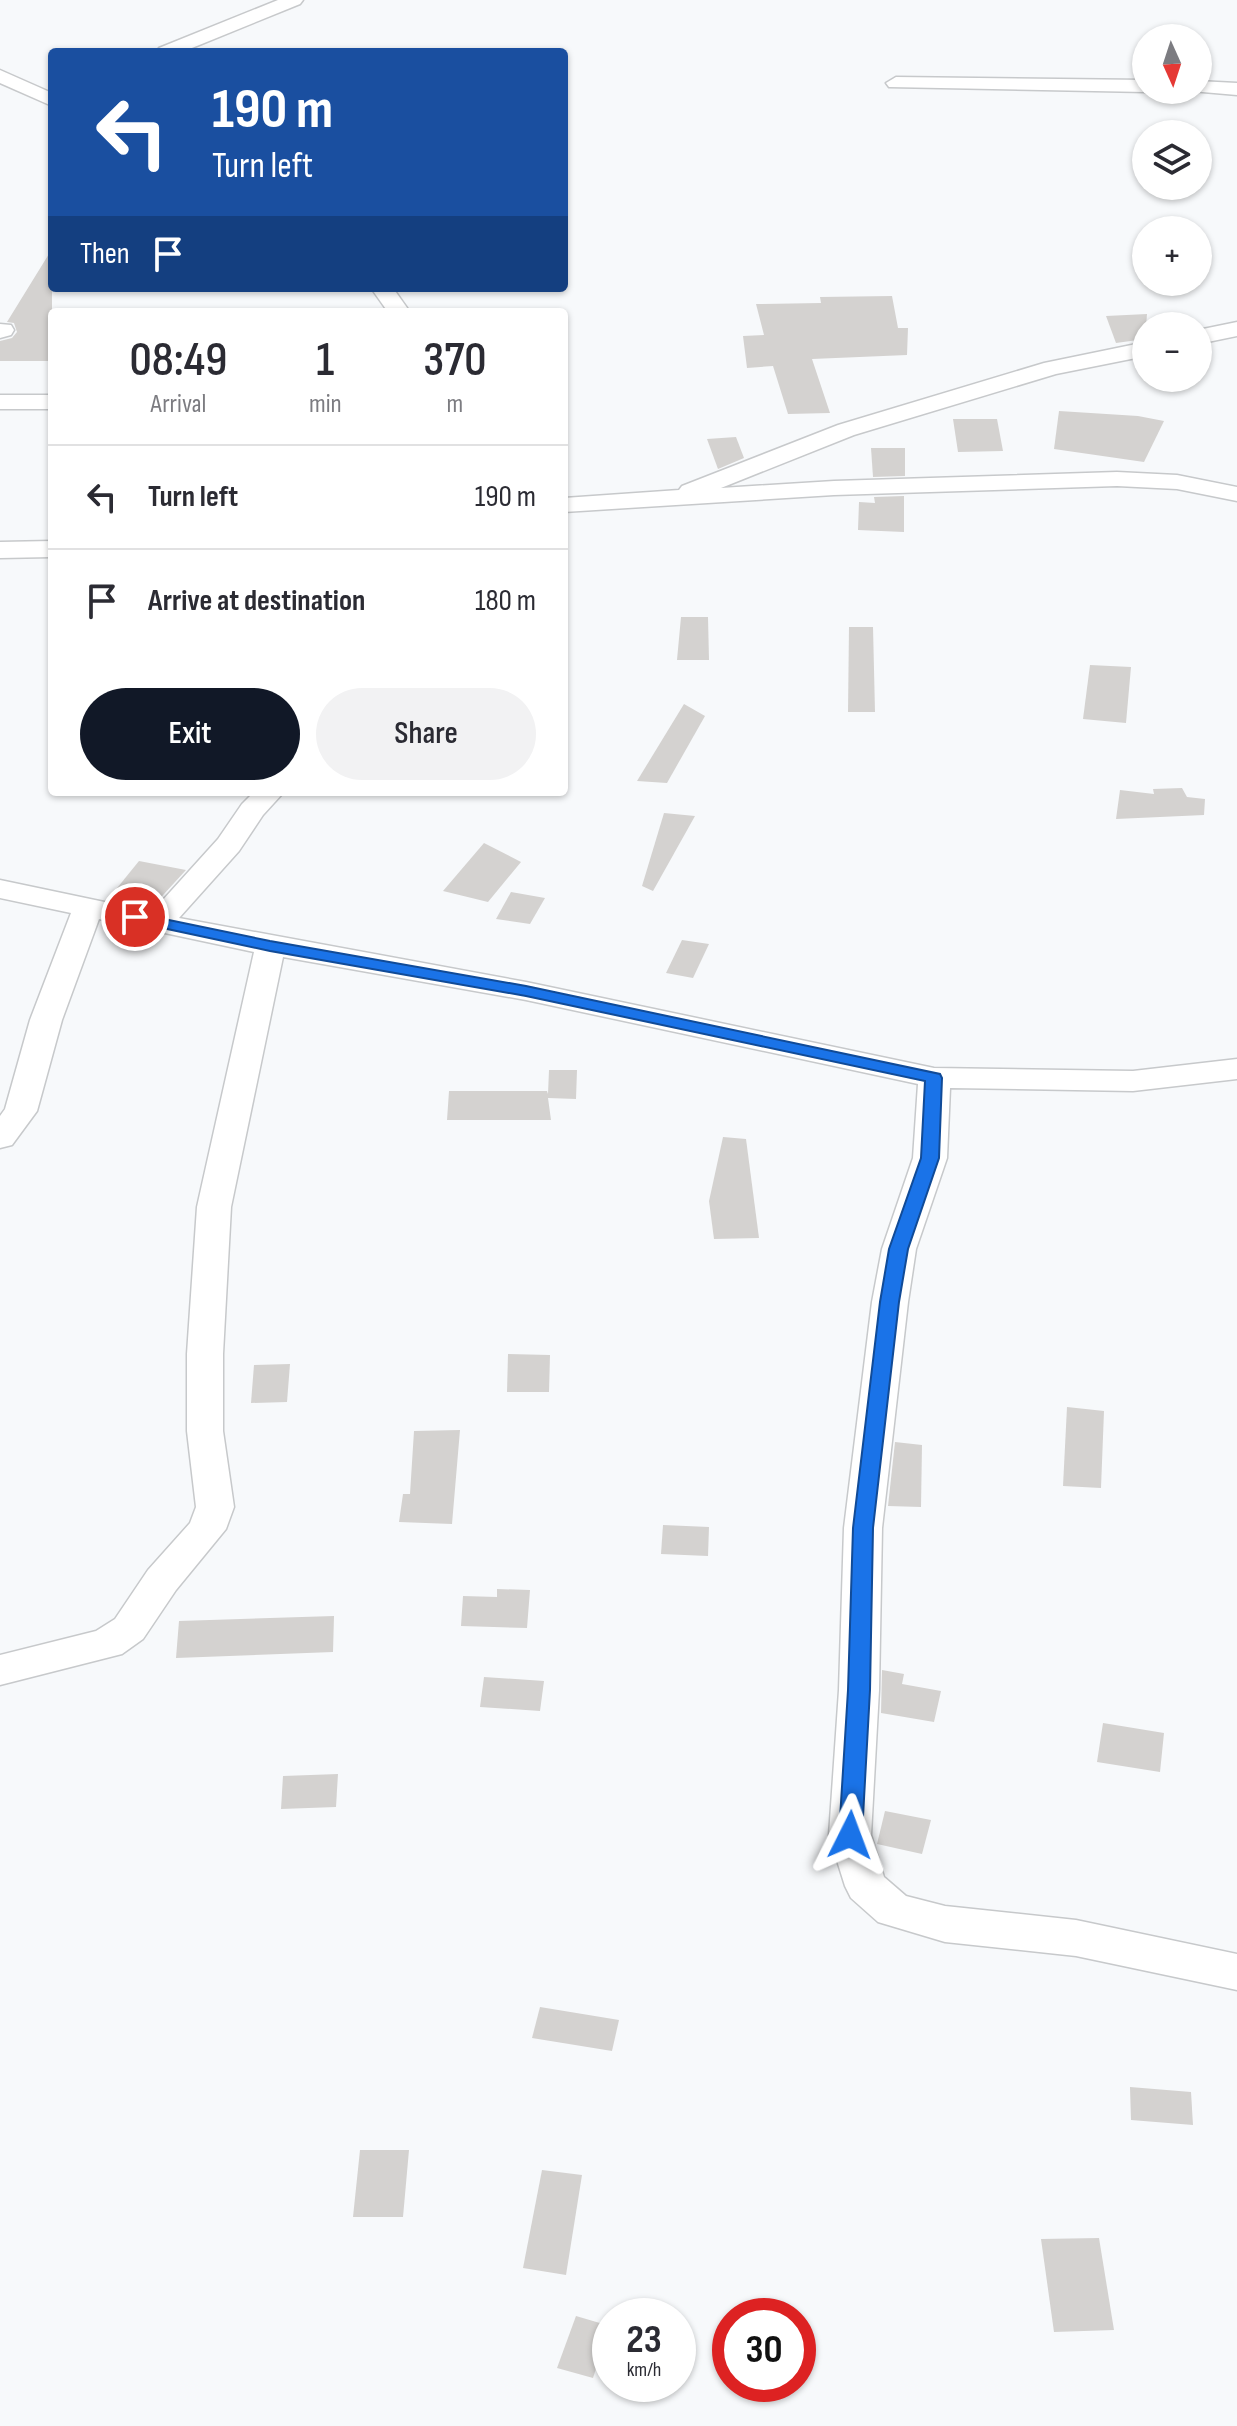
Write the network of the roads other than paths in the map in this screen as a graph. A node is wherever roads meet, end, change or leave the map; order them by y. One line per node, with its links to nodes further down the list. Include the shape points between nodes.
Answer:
1 (294, 0): 2 (street)
2 (176, 48)
3 (0, 76): 8 (street)
4 (896, 83): 5 (street)
5 (1132, 86)
6 (1212, 88): 7 (street)
7 (1237, 89)
8 (48, 95)
9 (1237, 329): 10 (street)
10 (1212, 334)
11 (1132, 352): 15 (street, via 1052,368 846,430)
12 (0, 402): 13 (street)
13 (48, 402)
14 (1237, 494): 15 (street, via 1177,482 1117,479 847,487)
15 (668, 499): 16 (street)
16 (568, 503)
17 (48, 549): 18 (street)
18 (0, 550)
19 (266, 796): 22 (street)
20 (0, 889): 21 (street)
21 (88, 907): 22 (street); 26 (street, via 46,1020 21,1111)
22 (159, 922): 23 (street)
23 (270, 946): 25 (street, via 526,991); 27 (street, via 214,1207 205,1431 215,1507 207,1529 119,1636 78,1652)
24 (1237, 1069): 25 (street, via 1133,1081)
25 (934, 1078): 28 (street, via 930,1158 899,1249 890,1302 863,1528 850,1835 866,1886 893,1910 945,1924 1076,1938)
26 (0, 1138)
27 (0, 1670)
28 (1237, 1972)

